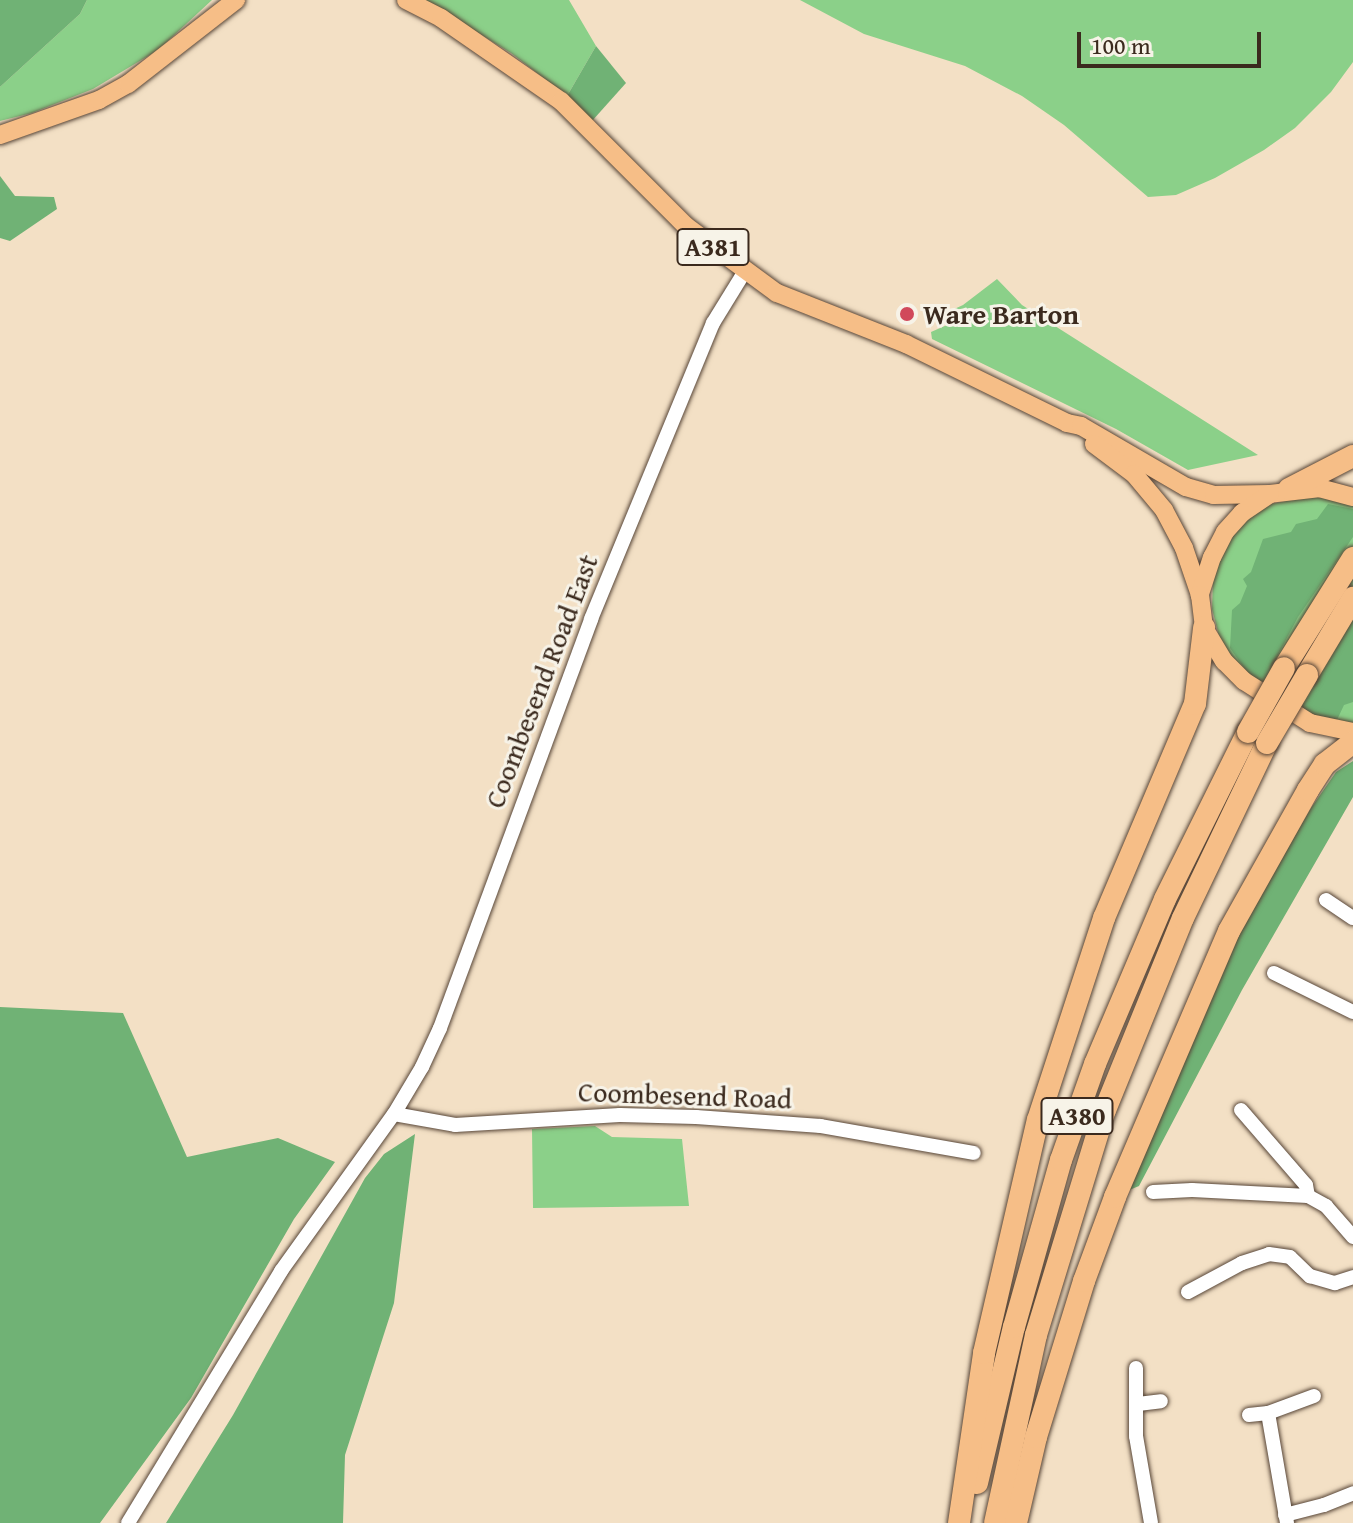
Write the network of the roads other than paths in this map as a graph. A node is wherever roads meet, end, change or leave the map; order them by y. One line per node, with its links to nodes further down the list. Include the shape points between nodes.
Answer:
1 (236, 0): 3 (main road, via 128,84 99,100)
2 (406, 0): 4 (main road, A381, via 441,18 561,101 686,226)
3 (0, 135)
4 (745, 271): 5 (main road, A381, via 777,293 906,344); 21 (street, Coombesend Road East, via 713,323 591,619 440,1028)
5 (1067, 423): 7 (main road, A381, via 1186,487 1214,495); 10 (main road, A381, via 1134,474 1157,501 1175,526)
6 (1353, 456): 7 (highway)
7 (1280, 492): 8 (main road, via 1320,488); 10 (main road, via 1242,513 1225,532)
8 (1353, 497)
9 (1353, 558): 14 (highway, A380, bridge, via 1284,668)
10 (1200, 595): 12 (main road)
11 (1353, 598): 14 (highway, A380, bridge, via 1307,675)
12 (1204, 628): 13 (main road, via 1230,668 1258,692 1310,723); 37 (highway, A380, via 1195,704 1104,918 1038,1120 984,1353)
13 (1353, 732)
14 (1258, 738): 38 (highway, A380, via 1165,899 1081,1105 1014,1327); 39 (highway, A380, via 1101,1123 1036,1335)
15 (1353, 742): 40 (highway, A380, via 1325,764 1229,931 1089,1267 1036,1437)
16 (1326, 900): 17 (street)
17 (1353, 918)
18 (1274, 973): 19 (street)
19 (1353, 1012)
20 (1241, 1110): 24 (street, via 1306,1185)
21 (394, 1114): 22 (street, Coombesend Road, via 455,1125 620,1115 727,1119 821,1126); 36 (street, Coombesend Road East, via 281,1271)
22 (974, 1153)
23 (1153, 1192): 24 (street)
24 (1308, 1196): 25 (street, via 1326,1206)
25 (1353, 1237)
26 (1353, 1277): 27 (street, via 1335,1283 1310,1276 1290,1257 1269,1254)
27 (1188, 1292)
28 (1136, 1368): 31 (street)
29 (1314, 1396): 32 (street)
30 (1161, 1401): 31 (street)
31 (1138, 1404): 41 (street, via 1136,1436)
32 (1268, 1413): 33 (street); 35 (street)
33 (1249, 1415)
34 (1353, 1493): 35 (street)
35 (1286, 1519)
36 (128, 1523)
37 (959, 1523)
38 (969, 1523)
39 (995, 1523)
40 (1016, 1523)
41 (1151, 1523)

